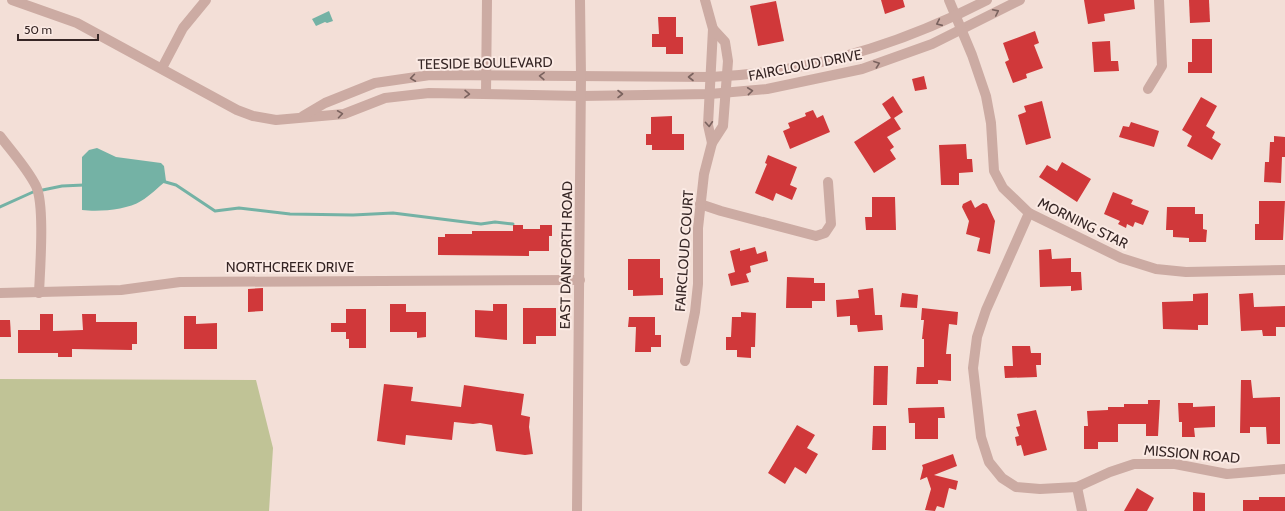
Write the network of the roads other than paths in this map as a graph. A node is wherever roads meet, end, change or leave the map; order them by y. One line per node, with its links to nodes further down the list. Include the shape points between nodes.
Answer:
1 (12, 0): 13 (street, TEESIDE BOULEVARD, via 78,23)
2 (206, 0): 13 (street, via 183,28)
3 (487, 0): 14 (street)
4 (580, 0): 15 (street, EAST DANFORTH ROAD)
5 (705, 0): 12 (street, FAIRCLOUD COURT)
6 (949, 0): 10 (street, MORNING STAR)
7 (987, 0): 10 (street, FAIRCLOUD DRIVE)
8 (1020, 0): 11 (street, FAIRCLOUD DRIVE, one-way to 8)
9 (1158, 0): 18 (street, via 1162,66)
10 (957, 15): 11 (street, MORNING STAR); 16 (street, FAIRCLOUD DRIVE, one-way to 16, via 907,37 810,65 747,76)
11 (962, 28): 19 (street, FAIRCLOUD DRIVE, one-way to 11, via 767,89 862,69 932,44); 28 (street, MORNING STAR, via 986,96 991,123 994,171 1003,188)
12 (713, 29): 16 (street, FAIRCLOUD COURT, via 725,42); 17 (street, FAIRCLOUD COURT)
13 (162, 68): 23 (street, TEESIDE BOULEVARD, via 237,110 253,116 276,120)
14 (486, 75): 15 (street, TEESIDE BOULEVARD, one-way to 14); 20 (street); 23 (street, TEESIDE BOULEVARD, one-way to 23, via 430,76 375,83 325,103)
15 (581, 76): 17 (street, FAIRCLOUD DRIVE, one-way to 15); 22 (street, EAST DANFORTH ROAD)
16 (727, 76): 17 (street, FAIRCLOUD DRIVE); 19 (street, FAIRCLOUD COURT)
17 (711, 77): 21 (street, FAIRCLOUD COURT)
18 (1148, 89)
19 (726, 93): 21 (street, FAIRCLOUD DRIVE); 25 (street, FAIRCLOUD COURT, via 723,126)
20 (486, 94): 22 (street, TEESIDE BOULEVARD); 23 (street, TEESIDE BOULEVARD, one-way to 20, via 344,114 385,98 429,93)
21 (710, 94): 22 (street, FAIRCLOUD DRIVE, one-way to 21); 25 (street, FAIRCLOUD COURT, one-way to 25, via 708,125)
22 (581, 96): 30 (street, EAST DANFORTH ROAD)
23 (302, 117)
24 (0, 136): 32 (street, via 28,172 36,188 40,212)
25 (712, 143): 27 (street, FAIRCLOUD COURT)
26 (828, 182): 27 (street, via 831,224 825,234 816,236)
27 (700, 204): 33 (street, FAIRCLOUD COURT, via 696,312)
28 (1029, 213): 29 (street, MORNING STAR, via 1121,258 1156,269 1186,272); 35 (street, MISSION ROAD, via 986,310 977,337 973,368 981,437 990,462 1002,478 1016,487)
29 (1285, 270)
30 (580, 280): 32 (street, NORTHCREEK DRIVE, via 180,282 121,290); 36 (street, EAST DANFORTH ROAD)
31 (0, 293): 32 (street, NORTHCREEK DRIVE)
32 (39, 293)
33 (686, 361)
34 (1285, 469): 35 (street, MISSION ROAD, via 1227,474 1175,464 1140,464 1110,472)
35 (1077, 487): 37 (street)
36 (577, 511)
37 (1082, 511)

